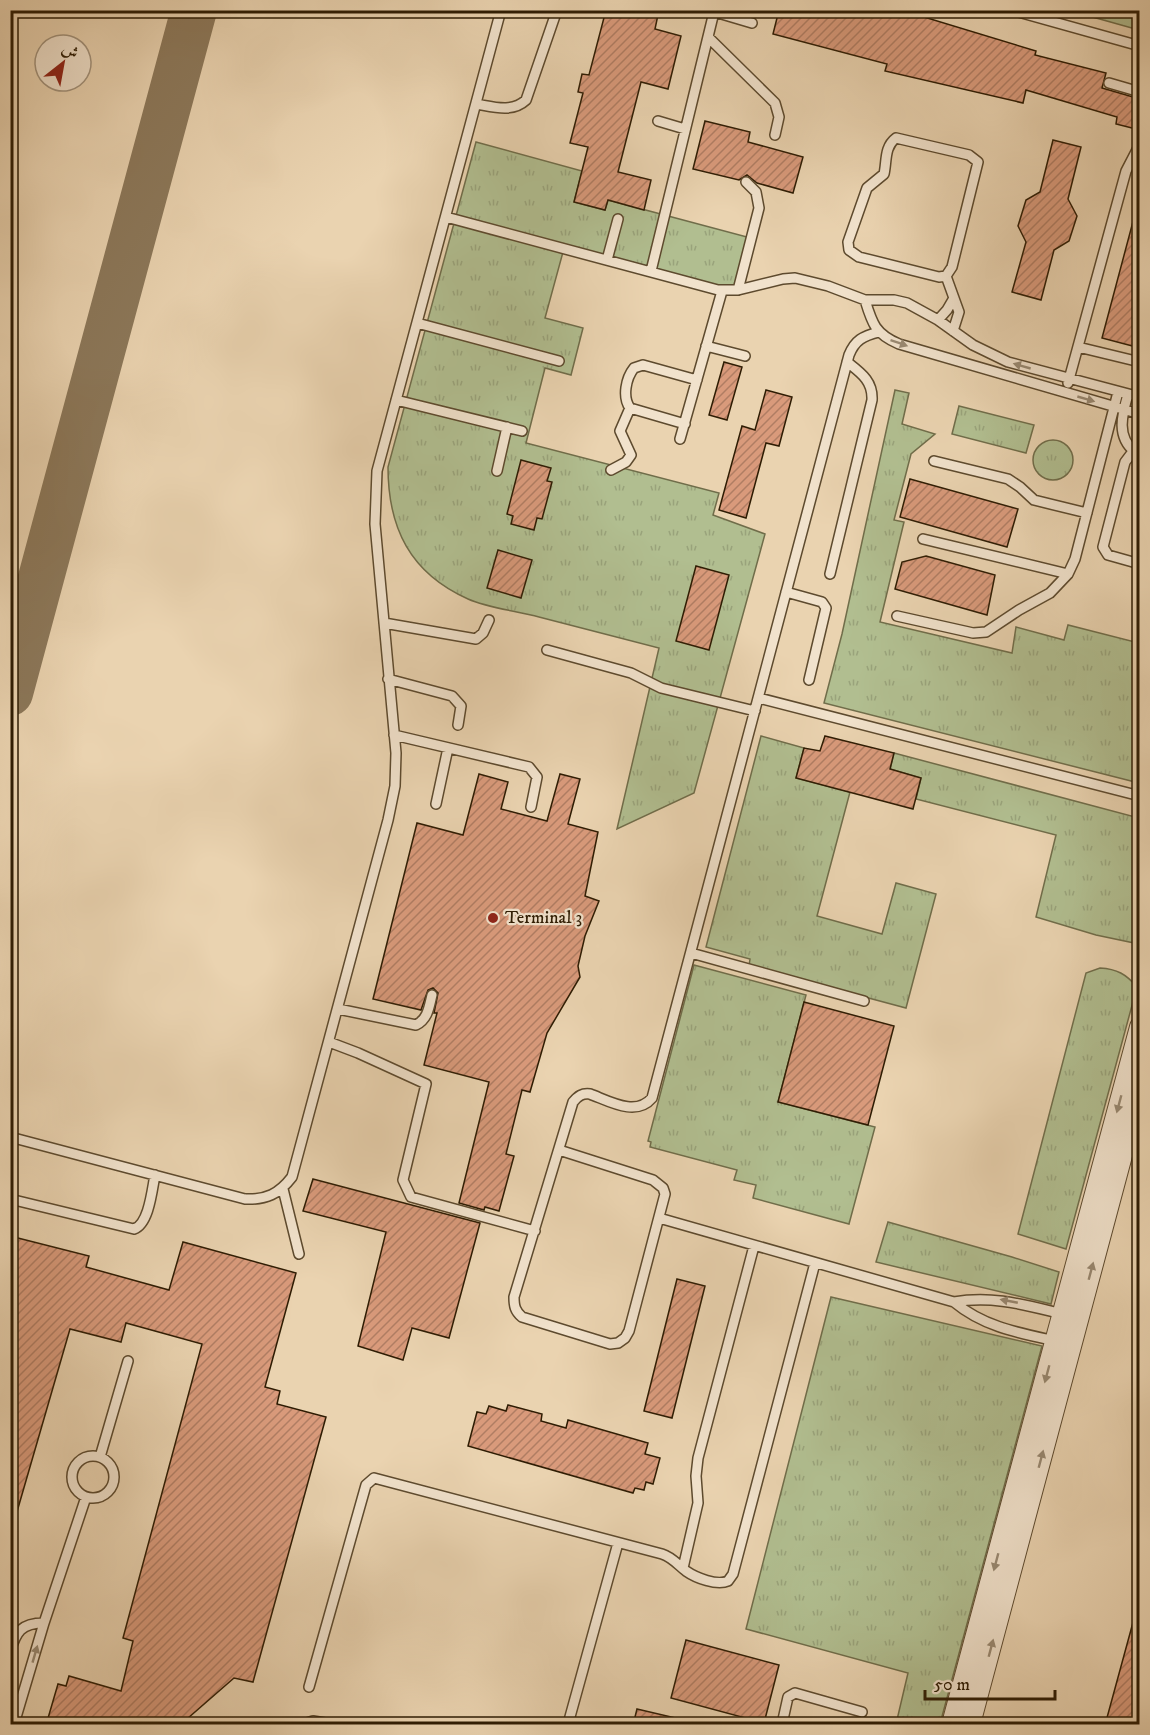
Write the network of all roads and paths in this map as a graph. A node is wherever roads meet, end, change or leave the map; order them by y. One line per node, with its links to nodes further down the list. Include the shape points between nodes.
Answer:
1 (501, 10): 10 (lane)
2 (556, 10): 10 (lane, via 526,100 513,109)
3 (1011, 10): 7 (lane)
4 (711, 11): 5 (lane); 6 (lane)
5 (752, 23)
6 (708, 37): 12 (lane); 13 (lane, via 775,103 779,117)
7 (1140, 46)
8 (1109, 83): 9 (lane)
9 (1140, 92)
10 (476, 104): 16 (lane)
11 (658, 121): 12 (lane)
12 (685, 129): 19 (lane)
13 (775, 135)
14 (1140, 144): 30 (lane, via 1126,171)
15 (746, 182): 21 (lane, via 756,192 759,208)
16 (446, 217): 18 (lane); 26 (lane)
17 (618, 219): 18 (lane)
18 (607, 260): 19 (lane)
19 (651, 272): 22 (lane)
20 (946, 276): 20 (lane, via 854,256 849,250 848,242 867,188 884,174 886,155 896,138 973,156 978,162 952,267); 23 (lane)
21 (738, 290): 22 (lane); 24 (lane, via 795,278)
22 (722, 291): 29 (lane)
23 (954, 298): 25 (lane); 27 (lane, via 959,312)
24 (865, 300): 25 (lane, via 907,303); 28 (lane)
25 (938, 320): 27 (lane)
26 (417, 323): 32 (lane); 40 (lane)
27 (953, 331): 35 (lane, one-way to 27, via 1008,362)
28 (879, 332): 33 (lane, via 857,341); 37 (lane, one-way to 37, via 899,344)
29 (706, 346): 31 (lane); 36 (lane)
30 (1078, 347): 34 (lane); 35 (lane)
31 (745, 356)
32 (559, 361)
33 (847, 362): 55 (lane, via 866,377 873,392); 57 (lane)
34 (1140, 362)
35 (1069, 379): 37 (lane); 38 (lane)
36 (697, 381): 41 (lane, via 638,365 631,371 625,396); 44 (lane)
37 (1066, 393): 42 (lane, one-way to 42)
38 (1123, 393): 39 (lane); 42 (lane)
39 (1140, 397)
40 (396, 400): 45 (lane); 60 (lane, via 375,488)
41 (630, 408): 44 (lane); 50 (lane, via 620,431 630,455 626,462)
42 (1119, 408): 43 (lane); 48 (lane, via 1126,444); 52 (lane)
43 (1140, 414)
44 (685, 424): 47 (lane)
45 (507, 427): 46 (lane); 51 (lane)
46 (522, 431)
47 (680, 439)
48 (1137, 452): 54 (lane, via 1125,462 1103,547 1108,555)
49 (934, 461): 52 (lane, via 1008,479 1034,500)
50 (611, 470)
51 (497, 471)
52 (1087, 513): 56 (lane)
53 (923, 539): 56 (lane)
54 (1140, 564)
55 (830, 574)
56 (1068, 574): 58 (lane, via 1050,593 986,632 973,633)
57 (786, 592): 63 (lane, via 822,602 826,608); 64 (lane)
58 (897, 616)
59 (489, 620): 60 (lane, via 476,639)
60 (384, 623): 62 (lane)
61 (547, 650): 65 (lane, via 631,673 661,688)
62 (388, 679): 66 (lane, via 452,696 460,706); 67 (lane)
63 (809, 680)
64 (759, 698): 65 (lane); 69 (lane)
65 (755, 711): 72 (lane)
66 (458, 725)
67 (394, 735): 68 (lane); 75 (lane, via 396,770 392,803)
68 (448, 748): 70 (lane); 71 (lane, via 533,769 537,781)
69 (1140, 796)
70 (436, 804)
71 (531, 807)
72 (691, 953): 74 (lane); 80 (lane, via 652,1098 633,1108 590,1094 580,1095 573,1102)
73 (432, 995): 75 (lane, via 426,1015 416,1025)
74 (864, 1001)
75 (338, 1009): 77 (lane)
76 (1140, 1027): 90 (street, one-way to 90)
77 (329, 1042): 82 (lane, via 292,1177); 85 (lane, via 426,1084 403,1180 411,1197)
78 (1140, 1088): 90 (street, one-way to 78)
79 (10, 1137): 81 (lane)
80 (559, 1150): 84 (lane, via 658,1183 665,1194); 85 (lane)
81 (155, 1175): 82 (lane, via 245,1199 259,1200); 83 (lane, via 145,1219 134,1229)
82 (284, 1188): 87 (lane)
83 (10, 1198)
84 (659, 1218): 85 (lane, via 629,1331 618,1343 610,1344 528,1320 516,1311 514,1297); 86 (lane)
85 (535, 1231)
86 (754, 1246): 88 (lane); 96 (lane, via 698,1458 699,1503)
87 (299, 1254)
88 (815, 1263): 89 (lane); 96 (lane, via 733,1575 720,1583 697,1577)
89 (954, 1302): 90 (lane, one-way to 89, via 1007,1300); 91 (lane, via 1001,1329)
90 (1070, 1316): 91 (street)
91 (1064, 1343): 106 (street, one-way to 106); 107 (street, one-way to 91)
92 (128, 1361): 93 (lane)
93 (100, 1457): 94 (lane, via 112,1467 113,1484 102,1496); 94 (lane, via 84,1458 73,1470 74,1486)
94 (86, 1497): 97 (lane)
95 (618, 1542): 96 (lane, via 667,1556); 99 (lane, via 370,1479); 104 (lane)
96 (683, 1568)
97 (44, 1623): 98 (lane, via 25,1626 14,1639); 101 (lane, one-way to 97)
98 (10, 1652)
99 (309, 1687)
100 (862, 1712): 105 (lane, via 795,1693 788,1697)
101 (14, 1725)
102 (304, 1725): 103 (lane, via 313,1721)
103 (331, 1725)
104 (568, 1725)
105 (782, 1725)
106 (952, 1725)
107 (970, 1725)

